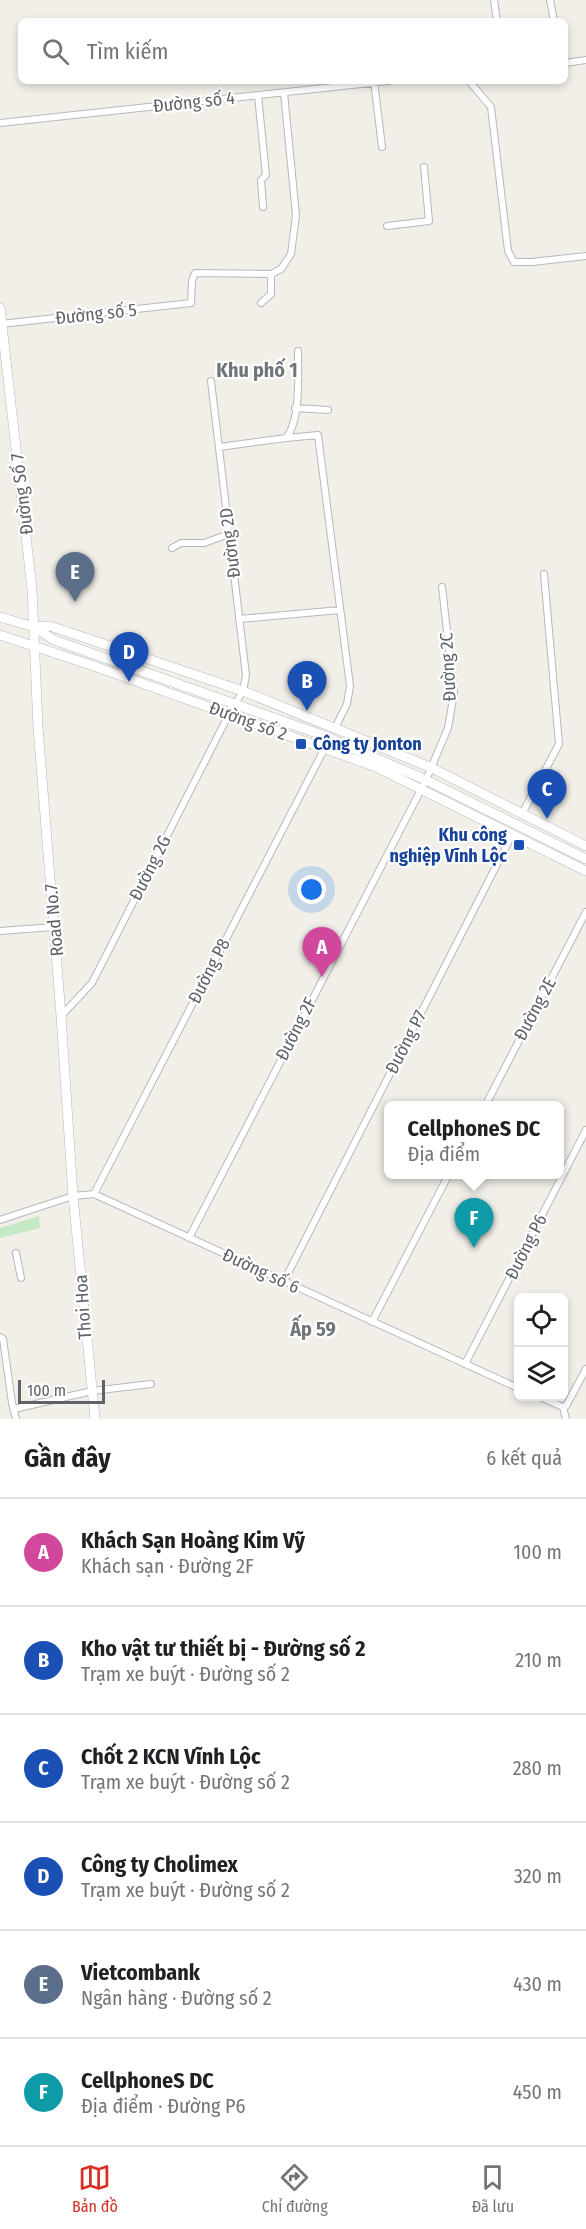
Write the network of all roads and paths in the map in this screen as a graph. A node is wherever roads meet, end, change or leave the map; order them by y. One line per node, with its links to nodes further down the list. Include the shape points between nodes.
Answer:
1 (494, 0): 3 (street)
2 (550, 0): 4 (street)
3 (497, 18)
4 (553, 18)
5 (586, 60): 6 (street)
6 (568, 63)
7 (352, 84): 10 (street, Đường số 4)
8 (374, 84): 13 (street)
9 (472, 84): 17 (street, via 491,107 508,251 514,262)
10 (284, 93): 11 (street, Đường số 4); 18 (street, via 296,215 291,254 281,269)
11 (258, 96): 12 (street, Đường số 4); 15 (street, via 266,175 261,180)
12 (0, 123)
13 (382, 147)
14 (424, 167): 16 (street, via 429,221)
15 (263, 207)
16 (387, 225)
17 (586, 256)
18 (271, 274): 19 (street, via 271,294); 21 (street, Đường số 5, via 195,273 191,303)
19 (261, 303)
20 (0, 308): 21 (main road, Đường Số 7)
21 (1, 324): 35 (main road, Đường Số 7)
22 (298, 351): 24 (street)
23 (211, 381): 27 (street, Đường 2D)
24 (295, 408): 25 (street); 26 (street)
25 (328, 410)
26 (286, 438): 27 (street); 32 (street, via 318,435)
27 (219, 447): 28 (street, Đường 2D)
28 (229, 534): 29 (street); 34 (street, Đường 2D)
29 (172, 548)
30 (544, 573): 48 (street, via 559,744)
31 (442, 586): 45 (street, Đường 2C, via 454,693 448,728)
32 (340, 610): 34 (street); 42 (street, via 350,686 347,704)
33 (0, 617): 35 (main road, Đường số 2)
34 (239, 619): 39 (street, Đường 2D, via 246,675)
35 (34, 627): 37 (main road, Đường số 2); 38 (main road, Đường Số 7); 39 (main road, Đường số 2, via 50,626)
36 (0, 635): 38 (main road, Đường số 2)
37 (54, 640): 38 (main road); 40 (main road, Đường số 2)
38 (34, 645): 41 (main road, Đường số 2); 54 (main road, Road No.7)
39 (243, 691): 40 (street, Đường 2D); 42 (main road, Đường số 2)
40 (236, 703): 41 (street, Đường 2G); 43 (main road, Đường số 2)
41 (229, 714): 44 (main road, Đường số 2); 56 (street, Đường 2G, via 92,983)
42 (335, 728): 45 (main road, Đường số 2)
43 (330, 738): 44 (street, Đường P8); 46 (main road, Đường số 2)
44 (324, 748): 47 (main road, Đường số 2); 62 (street, Đường P8)
45 (432, 768): 46 (street, Đường 2C); 48 (main road, Đường số 2)
46 (426, 780): 47 (street, Đường 2F); 51 (main road, Đường số 2)
47 (421, 789): 49 (main road, Đường số 2); 65 (street, Đường 2F)
48 (522, 814): 50 (main road, Đường số 2)
49 (512, 835): 52 (main road, Đường số 2); 68 (street, Đường P7)
50 (586, 846)
51 (586, 859)
52 (586, 871)
53 (586, 912): 57 (street, Đường 2E)
54 (54, 927): 55 (street); 56 (main road, Road No.7)
55 (0, 932)
56 (61, 1016): 63 (main road, Road No.7)
57 (488, 1101)
58 (586, 1130): 59 (street, Đường P6)
59 (564, 1173)
60 (446, 1179): 69 (street)
61 (561, 1179): 71 (street, Đường P6)
62 (94, 1194): 63 (street); 65 (street, Đường số 6)
63 (73, 1196): 64 (street); 75 (main road, Thoi Hoa)
64 (0, 1220)
65 (189, 1238): 68 (street, Đường số 6)
66 (16, 1252): 67 (street)
67 (21, 1278)
68 (284, 1281): 69 (street, Đường số 6)
69 (372, 1322): 71 (street, Đường số 6)
70 (0, 1337): 78 (street)
71 (465, 1364): 74 (street, Đường số 6)
72 (586, 1369): 77 (street)
73 (151, 1384): 75 (street)
74 (514, 1386)
75 (92, 1391): 78 (street); 80 (main road, Thoi Hoa)
76 (549, 1401): 77 (street)
77 (562, 1407): 81 (street)
78 (14, 1409): 79 (street)
79 (16, 1419)
80 (95, 1419)
81 (566, 1419)

